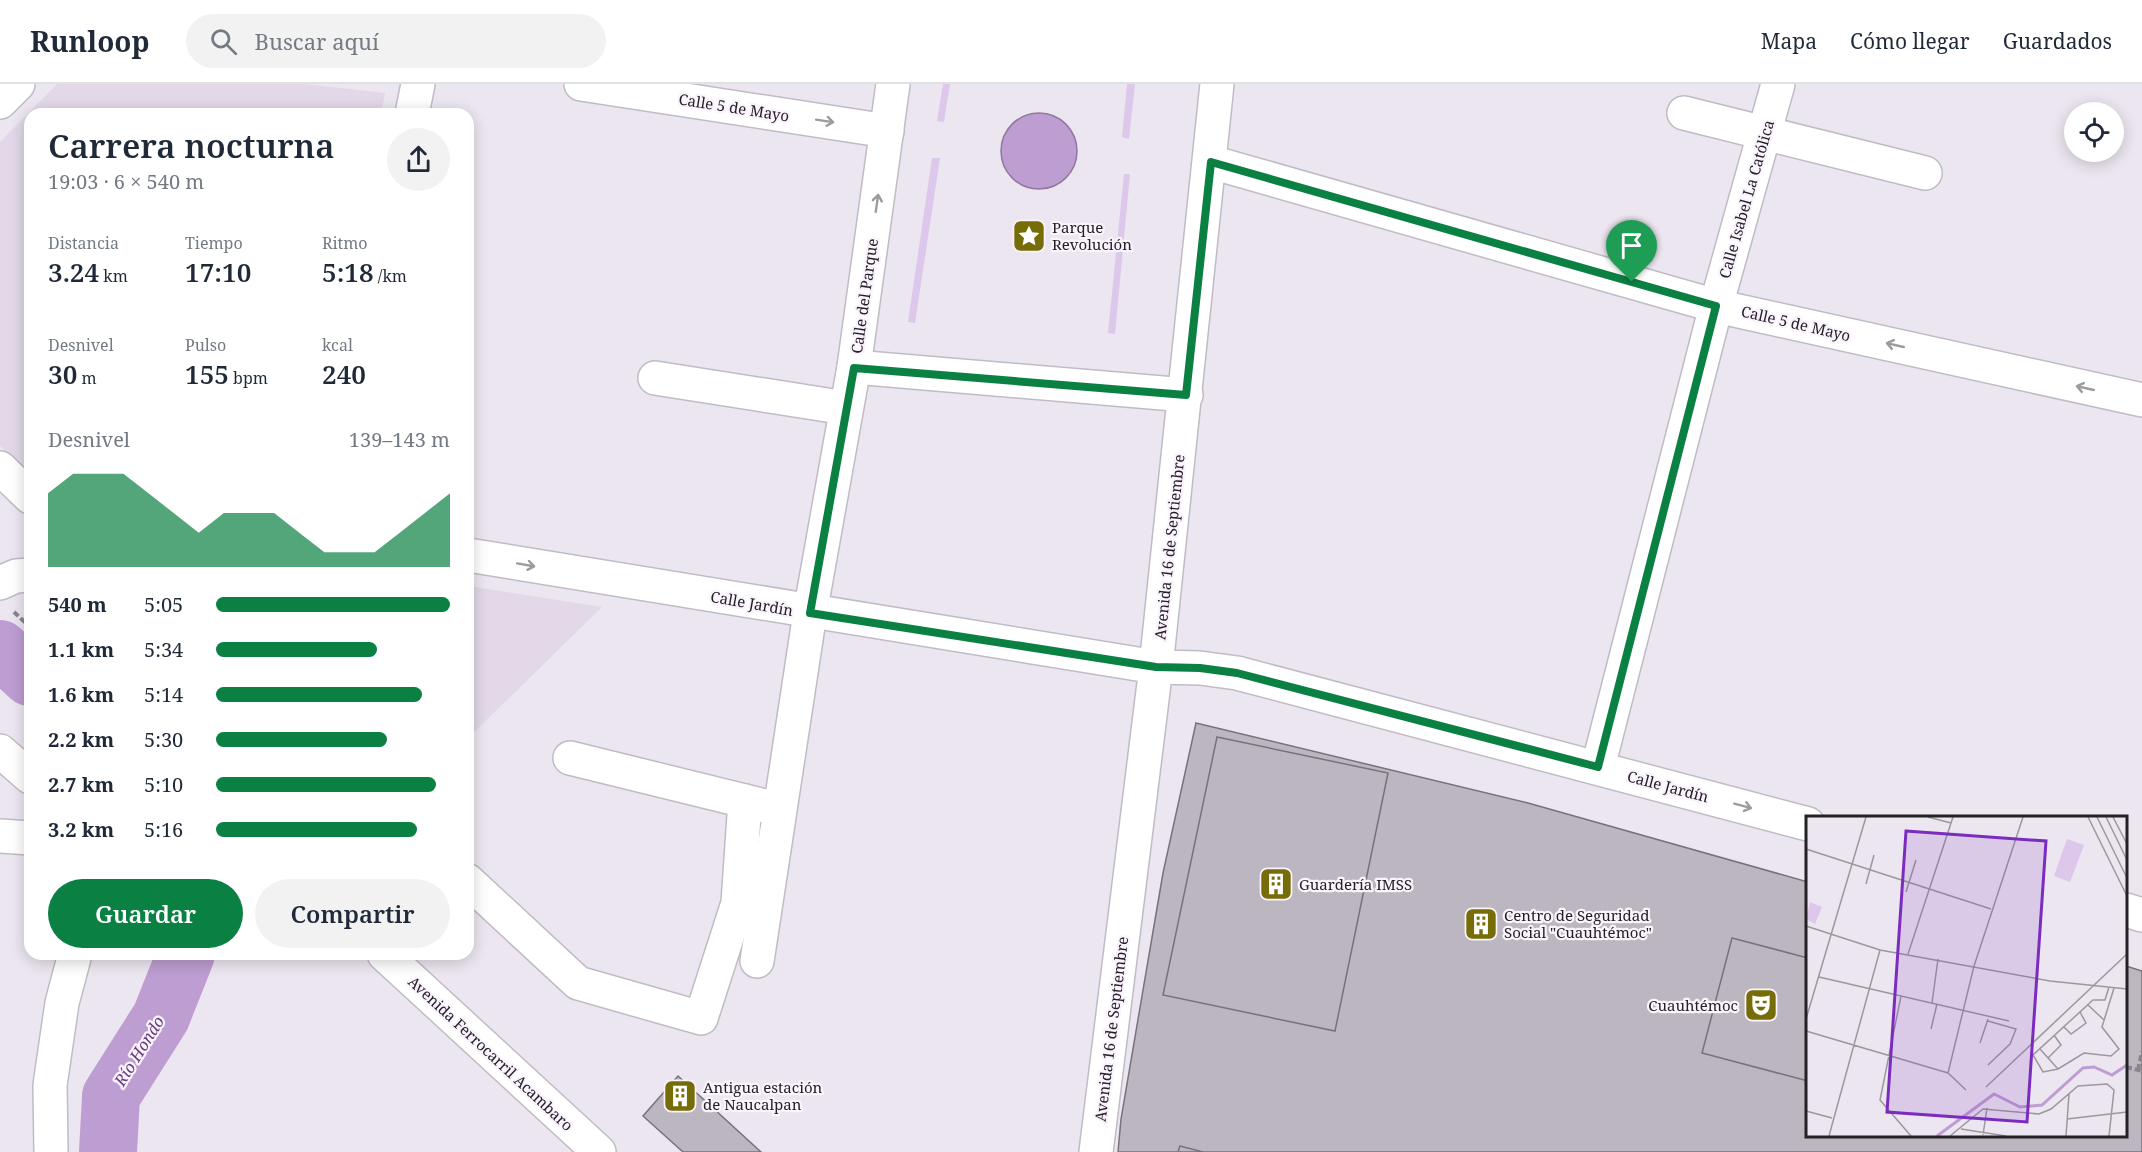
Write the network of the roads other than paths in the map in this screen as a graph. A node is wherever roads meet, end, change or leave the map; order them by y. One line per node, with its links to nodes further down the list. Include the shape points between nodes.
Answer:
1 (18, 84): 7 (street)
2 (418, 84): 8 (street)
3 (581, 84): 10 (street, Calle 5 de Mayo, one-way to 10)
4 (894, 84): 10 (street, Calle del Parque)
5 (1217, 84): 12 (street, Avenida 16 de Septiembre)
6 (1778, 84): 11 (street, Calle Isabel La Católica)
7 (0, 102)
8 (413, 108)
9 (1684, 112): 11 (street)
10 (887, 131): 15 (street, Calle del Parque, one-way to 10)
11 (1765, 133): 13 (street); 14 (street, Calle Isabel La Católica)
12 (1211, 162): 14 (street, Calle 5 de Mayo); 17 (street, Avenida 16 de Septiembre)
13 (1925, 173)
14 (1716, 306): 18 (street, Calle 5 de Mayo, one-way to 14); 29 (street, Calle Isabel La Católica)
15 (854, 368): 17 (street); 19 (street, Calle del Parque)
16 (655, 378): 19 (street)
17 (1186, 395): 26 (street, Avenida 16 de Septiembre)
18 (2142, 400)
19 (846, 408): 25 (street, Calle del Parque)
20 (0, 468): 21 (street)
21 (24, 491)
22 (474, 556): 25 (street, Calle Jardín, one-way to 25)
23 (24, 575): 24 (street)
24 (0, 583)
25 (810, 613): 26 (street, Calle Jardín); 32 (street, Calle del Parque)
26 (1156, 667): 29 (street, Calle Jardín, via 1237,673); 44 (street, Avenida 16 de Septiembre)
27 (0, 751): 30 (street)
28 (570, 758): 31 (street)
29 (1598, 767): 33 (street, Calle Jardín, one-way to 33)
30 (24, 772)
31 (745, 801): 32 (street); 36 (street, via 738,903 701,1018 578,983)
32 (781, 810): 41 (street, Calle del Parque)
33 (1806, 823)
34 (0, 836): 35 (street)
35 (24, 838)
36 (474, 887)
37 (2127, 910): 38 (street)
38 (2142, 915)
39 (73, 960): 42 (street, via 62,1003 50,1085)
40 (391, 960): 43 (street, Avenida Ferrocarril Acambaro)
41 (757, 961)
42 (51, 1152)
43 (599, 1152)
44 (1096, 1152)

